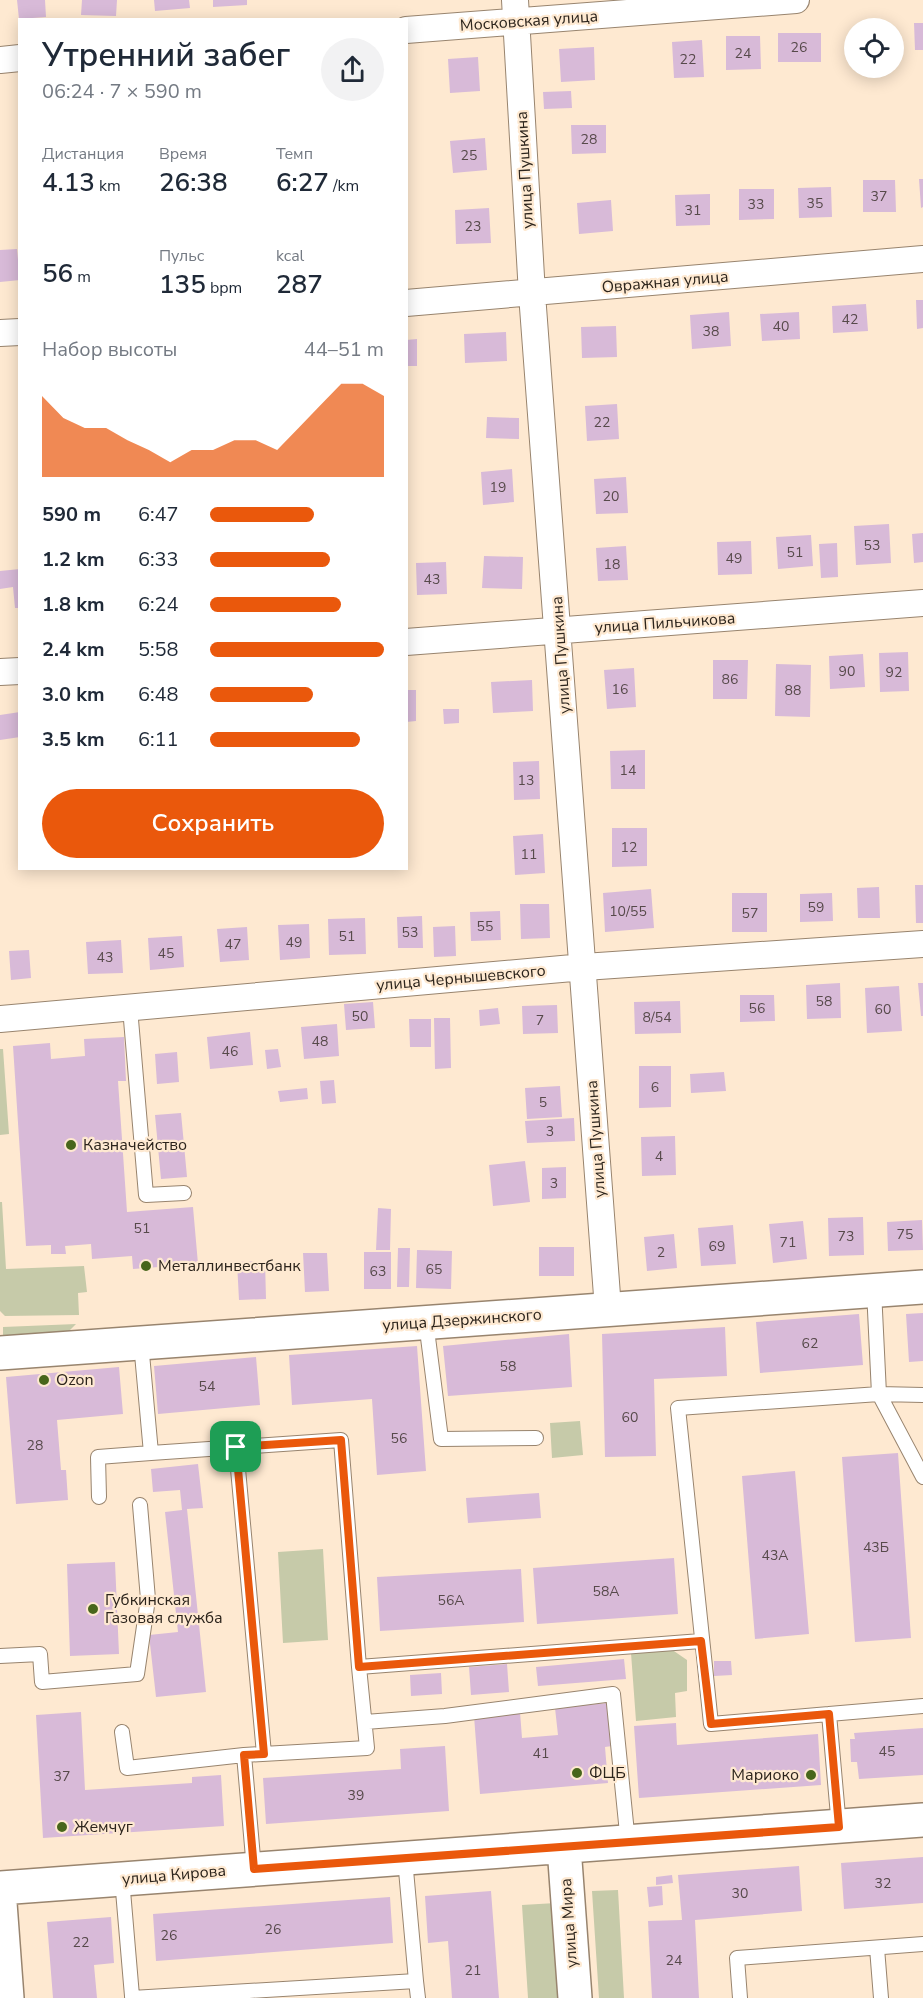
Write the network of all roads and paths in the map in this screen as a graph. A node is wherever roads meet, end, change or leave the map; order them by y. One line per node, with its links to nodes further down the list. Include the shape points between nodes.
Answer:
1 (796, 0): 2 (street, Московская улица)
2 (516, 11): 3 (street, Московская улица); 7 (street, улица Пушкина)
3 (408, 30)
4 (18, 58): 5 (street)
5 (0, 60)
6 (923, 259): 7 (street, Овражная улица)
7 (532, 294): 8 (street, Овражная улица); 12 (street, улица Пушкина)
8 (408, 303)
9 (18, 332): 10 (street)
10 (0, 333)
11 (923, 603): 12 (street, улица Пильчикова)
12 (559, 630): 13 (street, улица Пильчикова); 17 (street, улица Пушкина)
13 (408, 642)
14 (18, 671): 15 (street)
15 (0, 672)
16 (923, 944): 17 (street, улица Чернышевского)
17 (584, 967): 18 (street, улица Чернышевского); 23 (street, улица Пушкина)
18 (130, 1008): 19 (street, улица Чернышевского); 20 (lane, via 146,1195)
19 (0, 1019)
20 (184, 1193)
21 (923, 1287): 22 (main road, улица Дзержинского)
22 (874, 1290): 23 (main road, улица Дзержинского); 27 (lane)
23 (608, 1309): 24 (main road, улица Дзержинского)
24 (426, 1322): 25 (main road, улица Дзержинского); 29 (lane, via 441,1439)
25 (141, 1343): 26 (main road, улица Дзержинского); 31 (lane)
26 (0, 1353)
27 (879, 1395): 28 (lane); 32 (lane); 35 (lane, via 678,1408)
28 (923, 1395)
29 (536, 1438)
30 (236, 1447): 31 (lane); 37 (lane, via 341,1440); 42 (lane)
31 (151, 1454): 33 (lane, via 98,1457)
32 (923, 1477)
33 (99, 1497)
34 (140, 1505): 36 (lane, via 148,1599 138,1674 42,1682 40,1654)
35 (701, 1641): 37 (lane); 39 (lane, via 711,1724)
36 (0, 1656)
37 (359, 1667): 40 (lane)
38 (923, 1706): 39 (lane)
39 (829, 1714): 45 (lane)
40 (365, 1722): 42 (lane, via 367,1748); 46 (lane, via 445,1716 613,1694)
41 (122, 1732): 43 (lane, via 127,1768)
42 (264, 1754): 43 (lane)
43 (244, 1755): 49 (lane)
44 (923, 1820): 45 (main road, улица Кирова)
45 (839, 1827): 46 (main road, улица Кирова)
46 (628, 1843): 47 (main road, улица Кирова)
47 (564, 1847): 48 (main road, улица Кирова); 59 (main road, улица Мира)
48 (405, 1859): 49 (main road, улица Кирова); 55 (lane)
49 (254, 1869): 50 (main road, улица Кирова)
50 (122, 1879): 51 (main road, улица Кирова); 56 (lane)
51 (0, 1888)
52 (0, 1903): 57 (main road)
53 (923, 1944): 54 (lane)
54 (877, 1948): 60 (lane, via 738,1958); 61 (lane)
55 (416, 1981): 56 (lane); 58 (lane)
56 (132, 1997)
57 (7, 1998)
58 (418, 1998)
59 (575, 1998)
60 (740, 1998)
61 (880, 1998)

